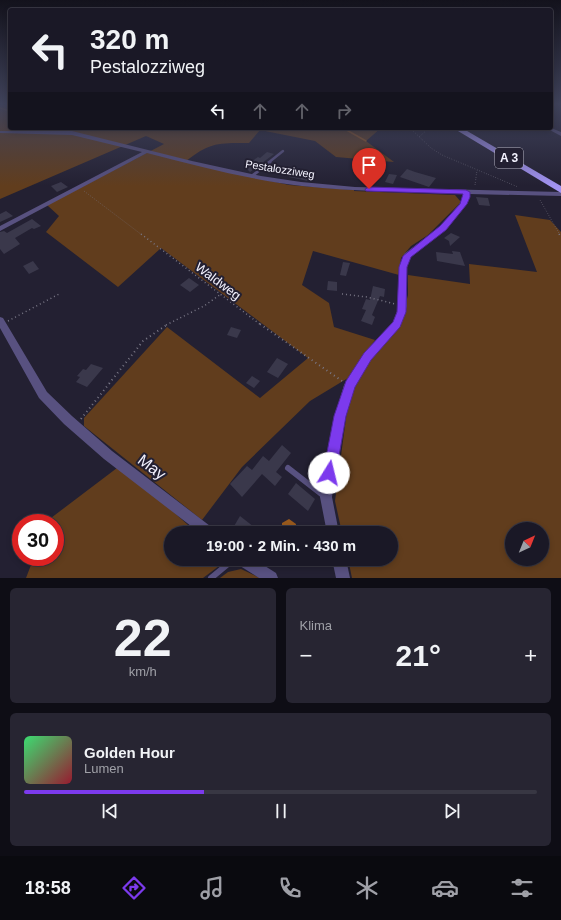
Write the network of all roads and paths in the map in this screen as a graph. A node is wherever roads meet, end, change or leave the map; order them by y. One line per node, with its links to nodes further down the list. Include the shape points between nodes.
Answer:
1 (0, 132): 8 (street, Pestalozziweg, via 72,133)
2 (414, 132): 6 (path)
3 (425, 132): 6 (path)
4 (464, 132): 13 (highway, A 3)
5 (478, 132): 11 (highway, A 3)
6 (419, 137): 9 (path, via 442,155)
7 (283, 151): 10 (lane)
8 (146, 152): 10 (street, Pestalozziweg); 12 (street)
9 (477, 170): 14 (path, via 477,179); 15 (path)
10 (252, 176): 14 (street, Pestalozziweg, via 355,189)
11 (561, 180)
12 (79, 187): 17 (street); 20 (path, Waldweg)
13 (561, 190)
14 (469, 192): 15 (street, Pestalozziweg); 22 (street, via 463,204 443,228 408,256 403,267)
15 (536, 193): 16 (street, Pestalozziweg); 18 (path)
16 (561, 194)
17 (0, 229)
18 (561, 237)
19 (61, 293): 23 (path)
20 (221, 294): 24 (path, Waldweg, via 293,348); 25 (path, via 142,341)
21 (342, 294): 22 (path)
22 (403, 306): 24 (street, via 397,324 368,356)
23 (1, 322): 25 (street, May, via 44,395)
24 (350, 385): 27 (street, via 340,416)
25 (76, 426): 28 (street, May, via 108,455)
26 (288, 468): 27 (lane)
27 (326, 497): 29 (street)
28 (201, 526)
29 (332, 526)
30 (226, 566): 33 (lane)
31 (253, 566): 34 (street)
32 (340, 566): 35 (street)
33 (211, 578)
34 (272, 578)
35 (343, 578)

